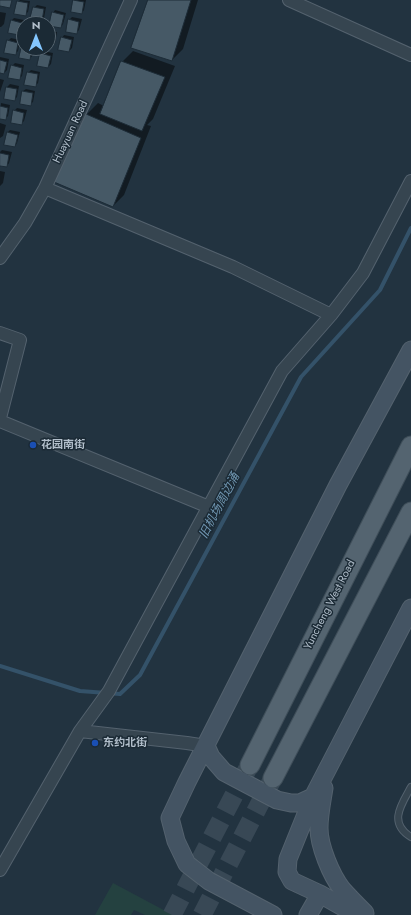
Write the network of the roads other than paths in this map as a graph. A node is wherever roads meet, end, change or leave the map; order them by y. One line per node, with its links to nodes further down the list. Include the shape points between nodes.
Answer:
1 (131, 0): 5 (street, Huayuan Road)
2 (289, 0): 3 (street)
3 (411, 55)
4 (411, 181): 7 (street, via 363,274)
5 (45, 188): 6 (street, Huayuan Road); 7 (street, via 233,267)
6 (0, 258)
7 (331, 315): 13 (street, via 282,372)
8 (0, 333): 10 (street, via 20,340)
9 (411, 350): 17 (main road, via 338,486)
10 (0, 418)
11 (0, 421): 13 (street)
12 (411, 446): 18 (main road, Yuncheng West Road)
13 (209, 507): 16 (street, via 109,691)
14 (411, 512): 20 (main road)
15 (411, 608): 19 (main road)
16 (80, 731): 17 (street); 24 (street)
17 (206, 746): 22 (main road, via 211,757 224,772 277,800 300,803); 26 (main road, via 170,818 176,841 187,864 210,881)
18 (250, 765)
19 (327, 770): 22 (main road); 29 (main road, via 319,828 320,838 332,872 341,888)
20 (273, 778)
21 (411, 787): 23 (lane, via 400,808 398,820 403,832)
22 (313, 797): 25 (main road, via 288,859 287,872 292,881)
23 (411, 837)
24 (0, 870)
25 (320, 894): 27 (main road); 28 (main road)
26 (273, 915)
27 (308, 915)
28 (357, 915)
29 (367, 915)

